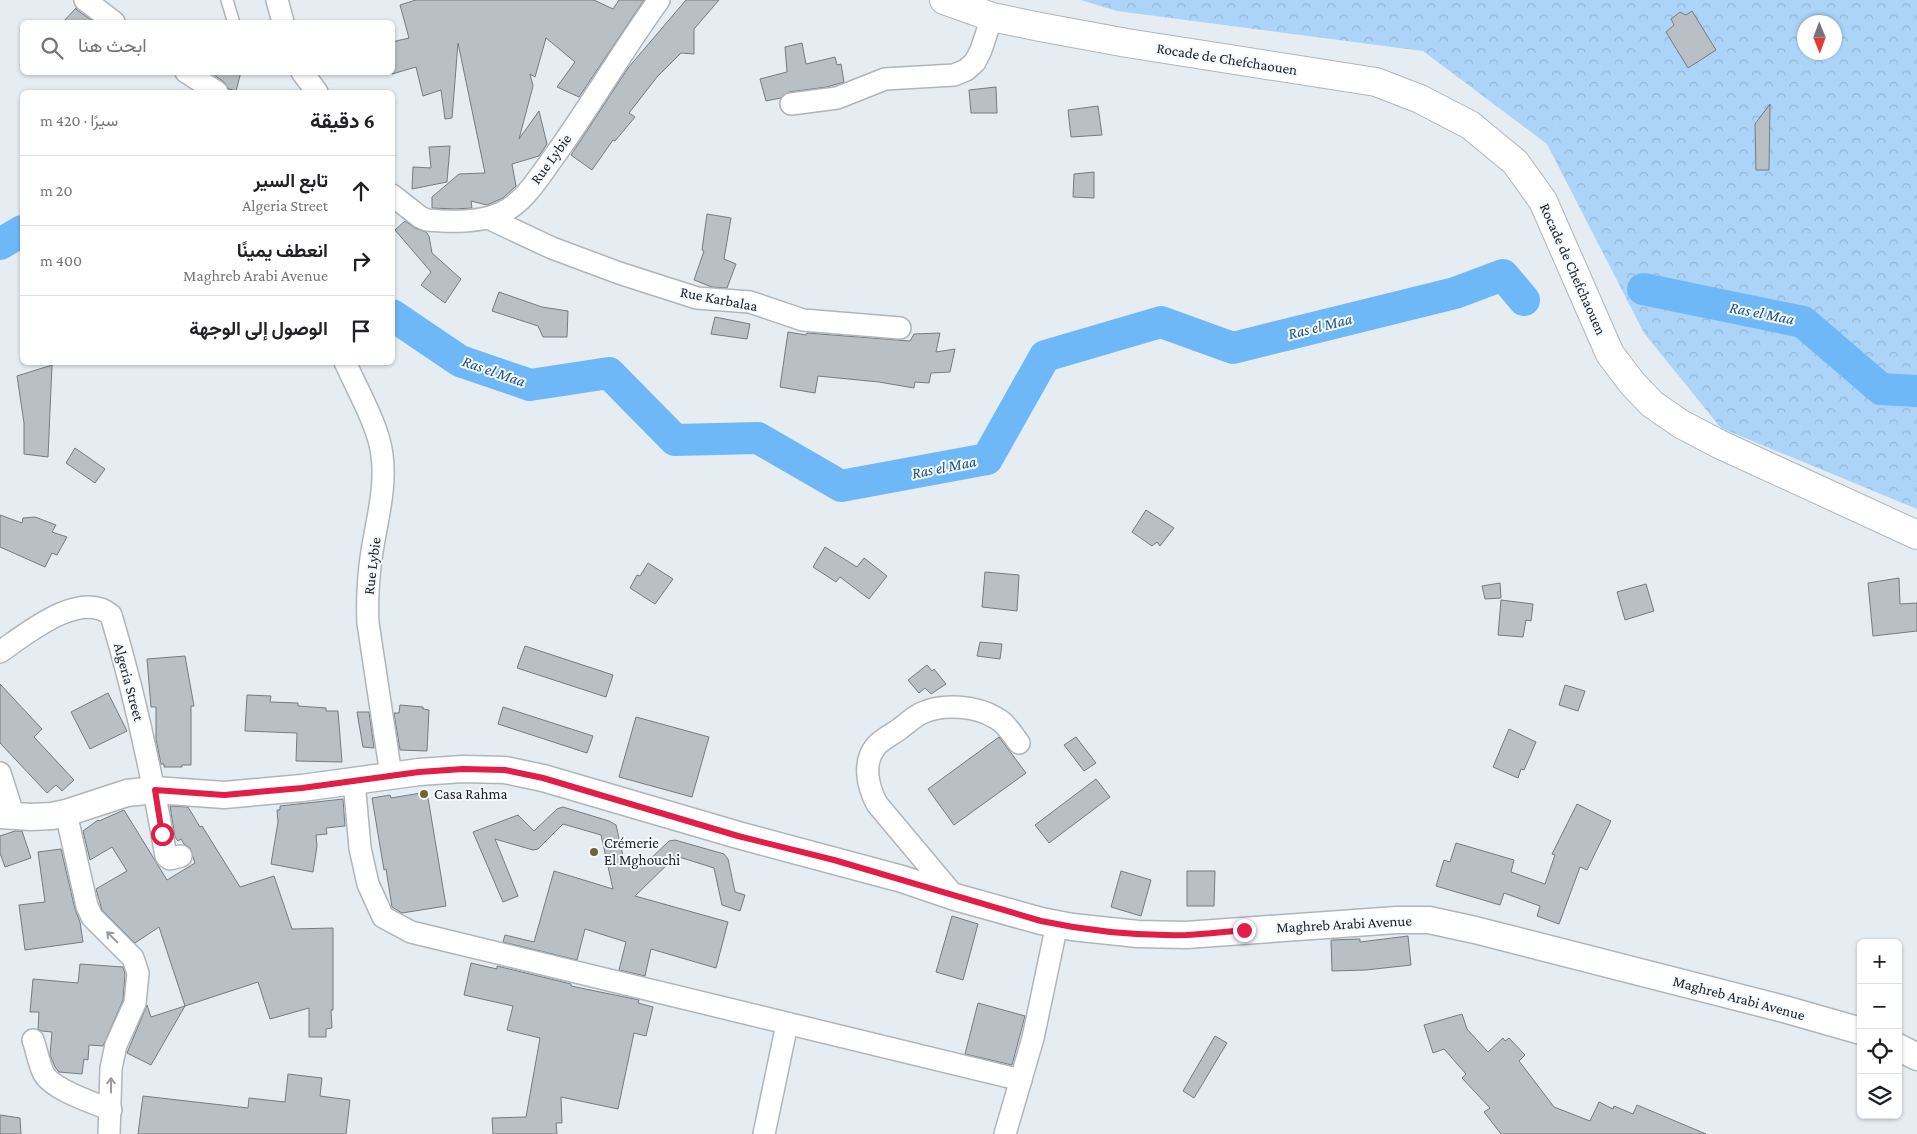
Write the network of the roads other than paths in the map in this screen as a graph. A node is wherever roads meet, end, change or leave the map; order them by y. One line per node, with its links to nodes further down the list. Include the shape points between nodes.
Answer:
1 (85, 0): 7 (street)
2 (227, 0): 8 (lane)
3 (277, 0): 9 (street)
4 (659, 0): 16 (street, Rue Lybie, via 534,184 504,212)
5 (944, 0): 6 (main road, Rocade de Chefchaouen)
6 (992, 17): 14 (street, via 981,50 966,70 954,75 885,79 837,98); 19 (main road, Rocade de Chefchaouen, via 1127,43 1376,82 1420,99 1470,125 1515,162 1543,201 1610,354 1652,404 1719,444)
7 (111, 20)
8 (232, 20)
9 (282, 20)
10 (191, 75): 12 (street)
11 (304, 75): 13 (street)
12 (214, 90)
13 (316, 90)
14 (791, 104)
15 (395, 197): 16 (street, Rue Lybie, via 427,220)
16 (488, 218): 17 (street, Rue Karbalaa, via 552,248 697,298 750,302 803,320)
17 (900, 328)
18 (345, 365): 23 (street, Rue Lybie, via 374,426 382,455 380,502 367,604)
19 (1917, 535)
20 (0, 652): 25 (street, Algeria Street, via 61,613 87,607 103,609 111,616)
21 (1019, 743): 29 (street, via 1002,722 984,712 942,707 921,713 876,746 871,756 868,777 870,791 877,804)
22 (0, 773): 27 (street)
23 (391, 775): 24 (street, Maghreb Arabi Avenue); 29 (street, Maghreb Arabi Avenue, via 463,769 505,770 543,778 738,836 902,879)
24 (354, 781): 25 (street, Maghreb Arabi Avenue, via 224,795); 31 (street, via 360,848 368,884 383,917 411,932)
25 (155, 790): 26 (street, Maghreb Arabi Avenue, via 128,793); 28 (street, Algeria Street, via 166,856 170,860)
26 (66, 813): 27 (street, Maghreb Arabi Avenue); 37 (street, one-way to 26, via 111,1068 116,1045 135,1003 138,973 133,958 92,917 87,906)
27 (7, 816)
28 (181, 856)
29 (955, 897): 30 (street, Maghreb Arabi Avenue)
30 (1057, 924): 32 (street, Maghreb Arabi Avenue, via 1138,934 1186,935 1429,920 1666,978); 36 (street)
31 (787, 1024): 36 (street); 39 (street)
32 (1857, 1031)
33 (33, 1040): 37 (street, via 44,1075 49,1080 63,1090)
34 (1902, 1049): 35 (street)
35 (1917, 1057)
36 (1021, 1080): 40 (street)
37 (111, 1110): 38 (street)
38 (109, 1134)
39 (764, 1134)
40 (1005, 1134)

